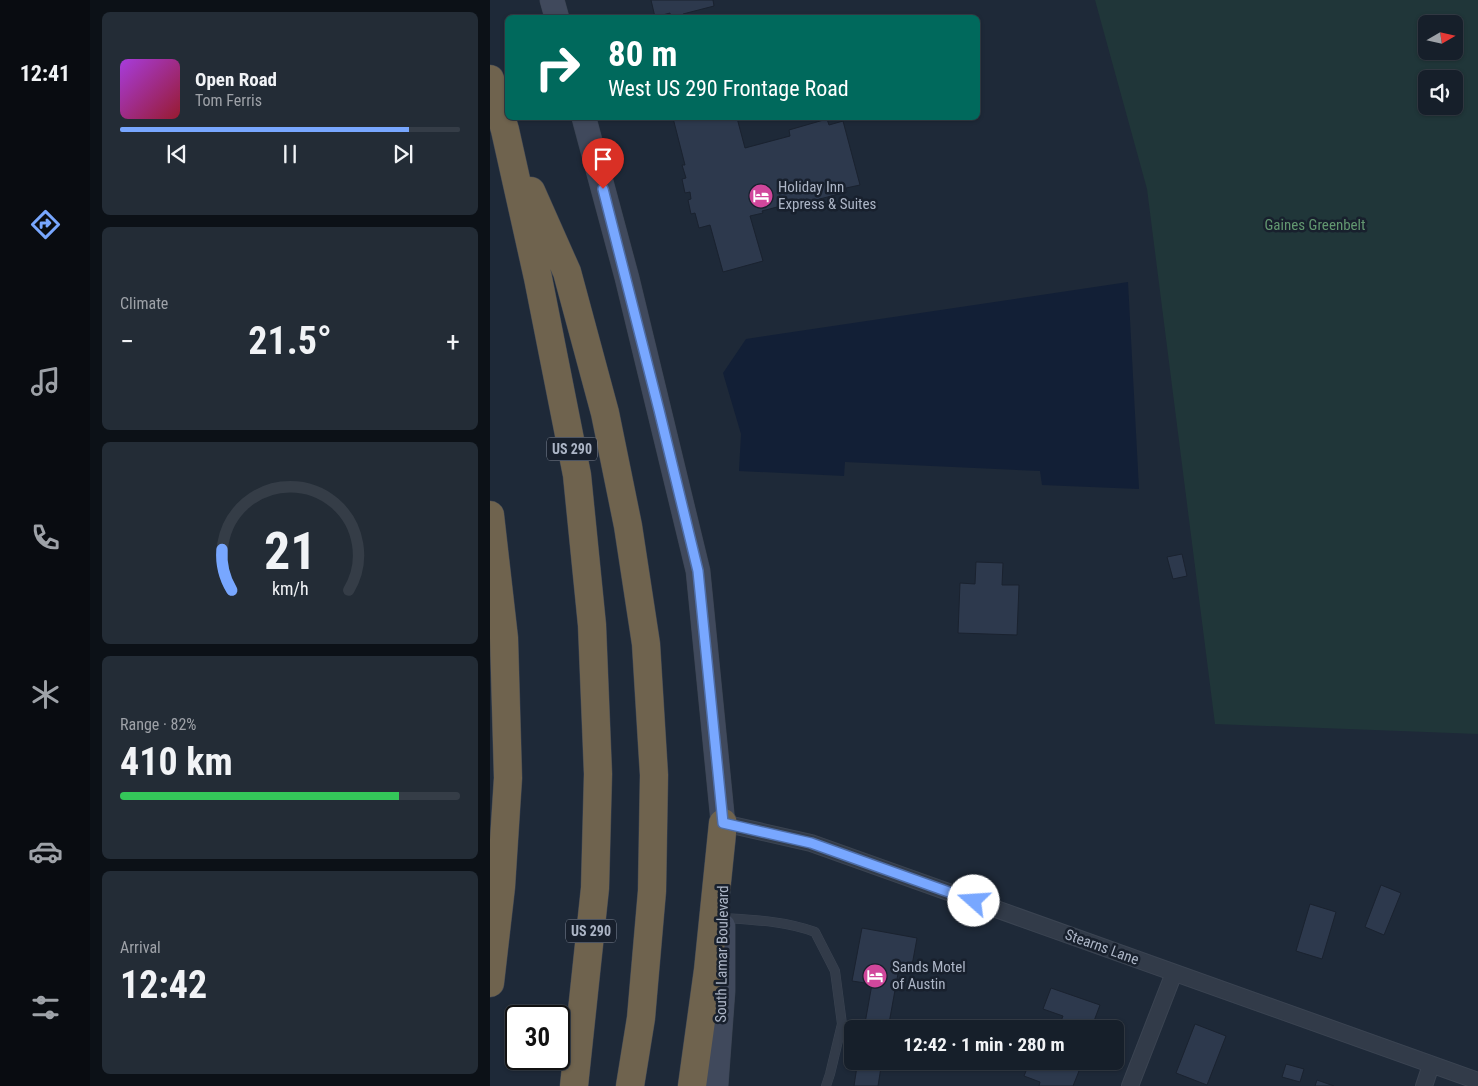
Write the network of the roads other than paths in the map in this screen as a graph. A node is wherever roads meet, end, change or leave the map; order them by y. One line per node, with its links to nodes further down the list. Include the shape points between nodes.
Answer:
1 (552, 0): 2 (main road)
2 (556, 15)
3 (490, 79): 5 (highway, US 290)
4 (585, 120): 7 (main road, South Lamar Boulevard, via 698,571)
5 (505, 130): 13 (highway, US 290, via 577,476 592,625 598,774 595,888); 14 (highway, via 566,272 582,329 605,413 628,526 646,644 654,775 652,891 641,1018)
6 (490, 515): 10 (highway, via 504,638 508,778 501,887)
7 (723, 823): 8 (main road, South Lamar Boulevard); 9 (street, Stearns Lane, via 811,843); 15 (highway)
8 (723, 918): 16 (main road, South Lamar Boulevard, via 723,991); 17 (lane, via 762,920 815,932 835,971 842,1024)
9 (1174, 973): 11 (street, Stearns Lane); 18 (street)
10 (490, 983)
11 (1431, 1064): 12 (street, Stearns Lane); 19 (street)
12 (1478, 1081)
13 (574, 1086)
14 (630, 1086)
15 (692, 1086)
16 (716, 1086)
17 (826, 1086)
18 (1130, 1086)
19 (1424, 1086)

